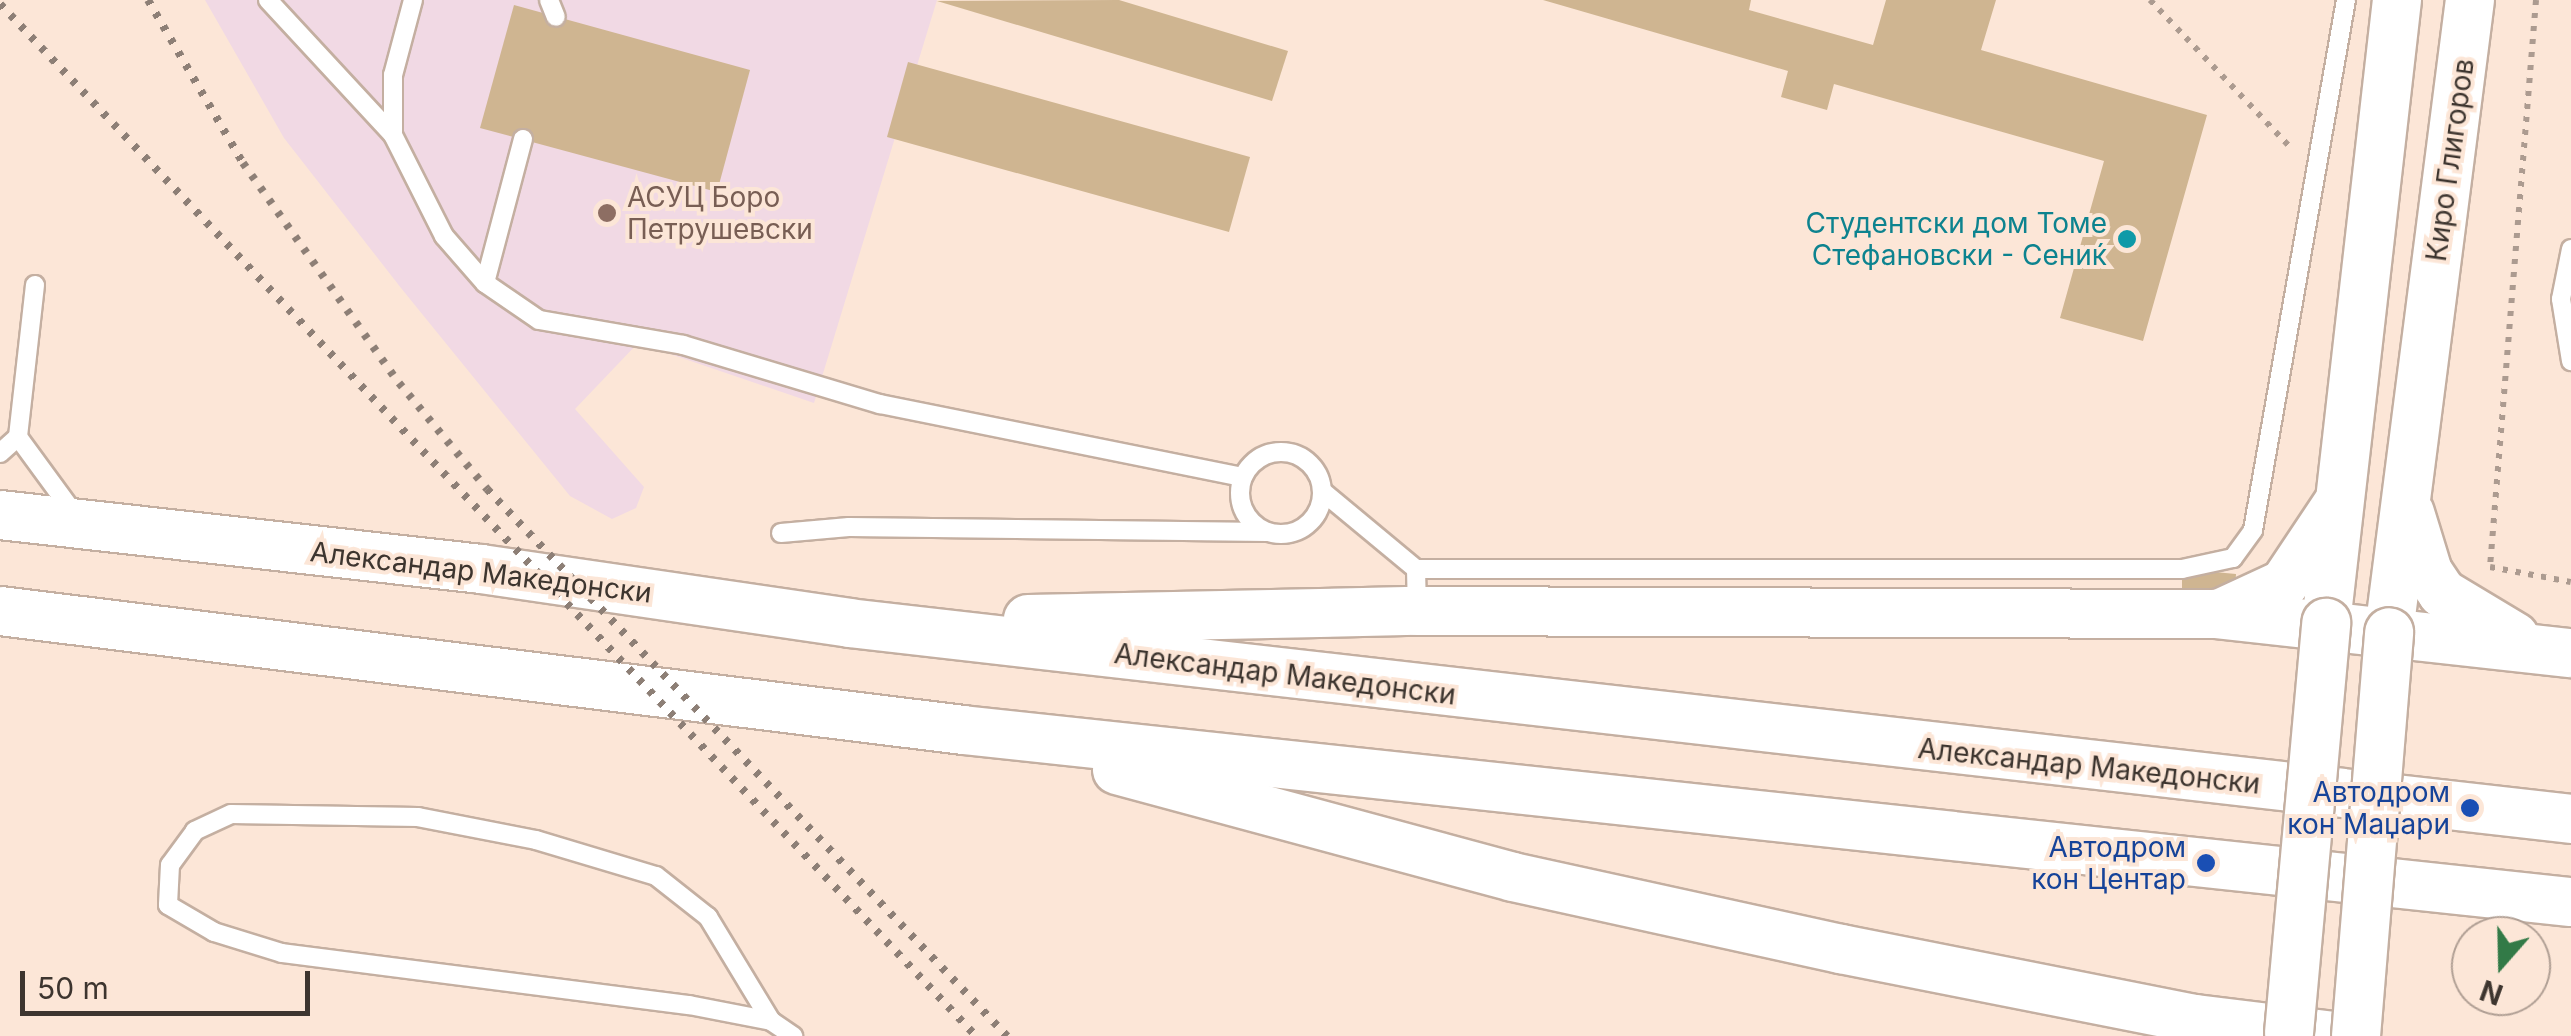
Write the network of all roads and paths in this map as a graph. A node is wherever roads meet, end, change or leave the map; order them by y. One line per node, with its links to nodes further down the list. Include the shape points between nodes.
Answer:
1 (268, 0): 8 (lane)
2 (413, 0): 8 (lane, via 393,75)
3 (2150, 0): 10 (path)
4 (2346, 0): 10 (lane)
5 (2396, 0): 19 (street)
6 (2470, 0): 20 (street, Киро Глигоров)
7 (2536, 0): 25 (path, via 2490,568)
8 (393, 134): 12 (lane, via 444,236)
9 (523, 139): 12 (lane)
10 (2318, 176): 26 (lane, via 2253,530 2233,558 2182,570)
11 (2571, 250): 14 (lane, via 2561,299)
12 (486, 283): 17 (lane, via 539,320 683,344 880,404)
13 (36, 285): 15 (lane)
14 (2571, 361)
15 (18, 437): 16 (lane); 22 (lane)
16 (0, 452)
17 (1243, 478): 18 (lane, via 1264,455 1292,453 1311,464); 23 (lane, via 1246,514)
18 (1322, 490): 23 (lane, via 1309,523 1297,531); 26 (lane)
19 (2341, 498): 28 (street, via 2284,584); 30 (street)
20 (2407, 500): 31 (street, Киро Глигоров); 32 (street, via 2416,542 2442,592 2484,623)
21 (0, 515): 22 (street, Александар Македонски)
22 (83, 525): 29 (street, Александар Македонски, via 481,569)
23 (1267, 532): 24 (lane, via 850,527)
24 (781, 533)
25 (2571, 582)
26 (1416, 590): 28 (street, via 1857,613); 29 (street)
27 (0, 611): 33 (street)
28 (2216, 614): 30 (street)
29 (849, 623): 34 (street, Александар Македонски)
30 (2326, 623): 31 (street); 38 (street, bridge)
31 (2389, 632): 32 (street); 40 (street, Киро Глигоров, bridge)
32 (2571, 653)
33 (963, 730): 35 (street); 37 (street, via 1514,878)
34 (2571, 819)
35 (2571, 902)
36 (770, 1022): 36 (lane, via 708,917 656,876 536,840 418,817 231,814 195,831 170,865 168,905 214,932 282,953 689,1005); 39 (lane)
37 (2202, 1028): 38 (street)
38 (2311, 1034)
39 (792, 1036)
40 (2356, 1036)

